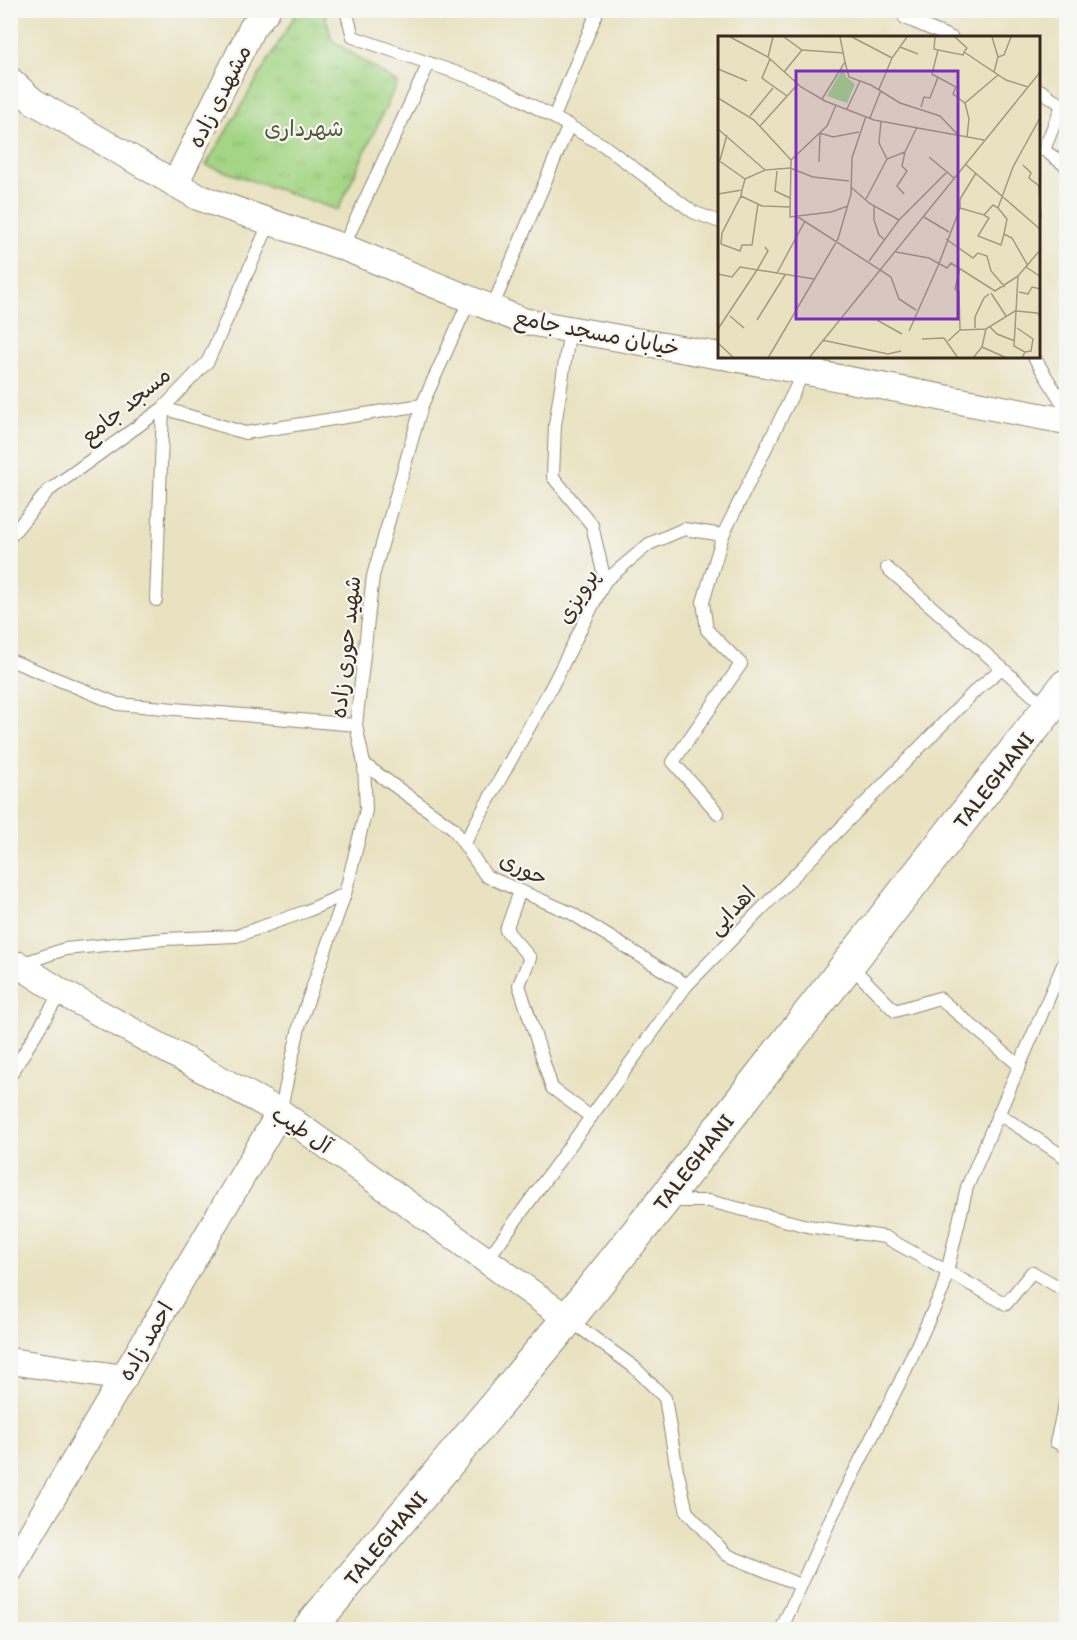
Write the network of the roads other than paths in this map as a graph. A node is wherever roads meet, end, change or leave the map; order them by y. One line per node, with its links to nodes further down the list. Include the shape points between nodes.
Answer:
1 (267, 10): 12 (street, مشهدی زاده, via 252,28)
2 (346, 10): 6 (lane, via 353,37)
3 (598, 10): 9 (lane)
4 (907, 10): 5 (lane, via 905,18)
5 (946, 36)
6 (429, 63): 9 (lane, via 501,88); 15 (lane)
7 (12, 84): 12 (street, خیابان مسجد جامع)
8 (1041, 91): 11 (lane, via 1062,105 1044,150)
9 (554, 117): 10 (lane)
10 (569, 125): 13 (lane, via 603,145 693,212); 16 (lane, شهید حوری زاده)
11 (1066, 166)
12 (174, 184): 14 (street, خیابان مسجد جامع, via 198,197)
13 (718, 221)
14 (270, 222): 15 (street, خیابان مسجد جامع); 23 (lane, مسجد جامع, via 208,361)
15 (343, 247): 16 (street, خیابان مسجد جامع)
16 (481, 303): 17 (street, خیابان مسجد جامع, via 523,321); 22 (lane, شهید حوری زاده)
17 (570, 329): 18 (street, خیابان مسجد جامع); 29 (lane, via 555,425 553,477 592,525)
18 (718, 356)
19 (733, 358): 21 (street)
20 (1035, 358): 24 (lane)
21 (804, 371): 25 (street); 26 (lane)
22 (422, 405): 23 (lane, via 245,433); 34 (lane, شهید حوری زاده, via 372,576)
23 (163, 408): 27 (lane, مسجد جامع, via 48,490); 30 (lane)
24 (1066, 409)
25 (1066, 421)
26 (723, 535): 29 (lane, پرویزی, via 684,529 649,544); 36 (lane, via 704,602 707,630 741,664 673,762)
27 (10, 537)
28 (887, 568): 32 (lane)
29 (605, 581): 37 (lane, پرویزی)
30 (156, 600)
31 (10, 660): 34 (lane, via 118,704)
32 (1002, 668): 33 (lane); 43 (lane, اهدایی)
33 (1057, 698): 41 (main road, TALEGHANI)
34 (356, 725): 35 (lane, شهید حوری زاده)
35 (364, 764): 37 (lane, حوری, via 453,828); 39 (lane, شهید حوری زاده, via 366,810)
36 (718, 813)
37 (464, 844): 38 (lane, حوری, via 486,876)
38 (520, 891): 43 (lane, حوری, via 571,913); 49 (lane, via 506,930 530,958 519,985 552,1088)
39 (345, 894): 42 (lane, via 236,936 65,949); 47 (lane, شهید حوری زاده, via 300,1023)
40 (1066, 958): 45 (lane)
41 (849, 964): 45 (lane, via 895,1011 939,998); 51 (main road, TALEGHANI)
42 (14, 965): 44 (street, آل طیب)
43 (687, 985): 49 (lane, اهدایی)
44 (61, 993): 46 (lane); 47 (street, آل طیب)
45 (1020, 1066): 48 (lane)
46 (10, 1076)
47 (280, 1112): 52 (street, آل طیب); 57 (street, احمد زاده)
48 (999, 1114): 50 (lane); 53 (lane, via 967,1187)
49 (591, 1117): 52 (lane, اهدایی)
50 (1066, 1158)
51 (663, 1201): 53 (lane, via 709,1201 807,1226 885,1237); 55 (main road, TALEGHANI)
52 (486, 1261): 55 (street, آل طیب)
53 (947, 1273): 54 (lane, via 1006,1304 1032,1272); 61 (lane, via 904,1373)
54 (1066, 1291)
55 (568, 1319): 61 (lane, via 634,1367 665,1398 687,1512 726,1555); 62 (main road, TALEGHANI)
56 (10, 1361): 57 (street)
57 (124, 1378): 60 (street, احمد زاده)
58 (1066, 1399): 59 (lane, via 1056,1442)
59 (1066, 1448)
60 (10, 1570)
61 (800, 1585): 63 (lane)
62 (308, 1629)
63 (781, 1629)

